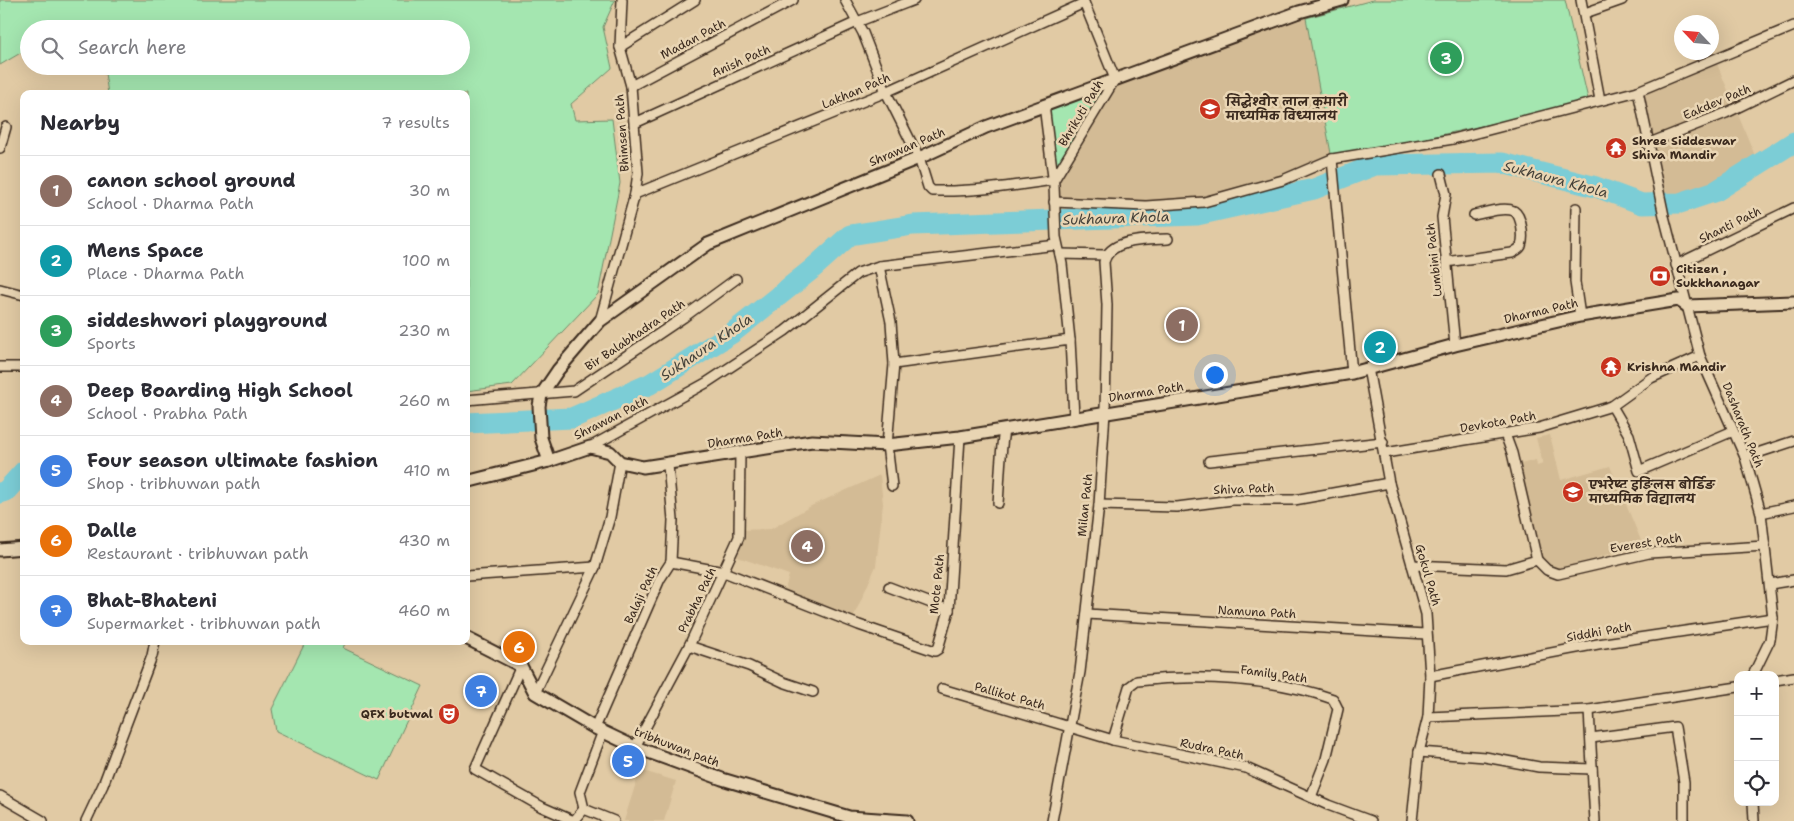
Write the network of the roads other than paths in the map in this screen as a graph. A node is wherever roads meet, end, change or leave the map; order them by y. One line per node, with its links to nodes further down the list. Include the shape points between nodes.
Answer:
1 (622, 0): 13 (street, Bhimsen Path)
2 (696, 0): 13 (street)
3 (793, 0): 16 (street, Madan Path)
4 (845, 0): 11 (street)
5 (914, 0): 11 (street, Anish Path)
6 (1339, 0): 14 (street, Shrawan Path)
7 (1582, 0): 10 (street)
8 (1622, 0): 10 (street)
9 (1083, 1): 14 (street, Bhrikuti Path); 18 (street, Lakhan Path)
10 (1585, 13): 19 (street)
11 (857, 22): 18 (street); 21 (street, Anish Path)
12 (1794, 26): 17 (street)
13 (620, 47): 16 (street, Bhimsen Path)
14 (1115, 79): 20 (street, Shrawan Path); 28 (street, Bhrikuti Path)
15 (1794, 80): 23 (street, Eakdev Path, via 1726,113)
16 (631, 86): 21 (street, Bhimsen Path)
17 (1638, 91): 19 (street); 23 (street, Dasharath Path)
18 (886, 92): 25 (street); 29 (street, Lakhan Path)
19 (1600, 100): 26 (street, via 1453,139)
20 (1044, 105): 25 (street, Shrawan Path); 28 (street)
21 (635, 123): 29 (street, Bhimsen Path, via 638,173)
22 (6, 127): 24 (street)
23 (1647, 144): 38 (street, Dasharath Path)
24 (0, 148)
25 (919, 158): 28 (street, via 924,180 932,191 992,189); 46 (street, Shrawan Path, via 708,244)
26 (1332, 159): 30 (street, via 1283,180 1204,202 1146,206); 54 (street)
27 (1441, 174): 37 (street, Lumbini Path, via 1446,194 1442,217)
28 (1054, 180): 30 (street)
29 (635, 194): 46 (street, Bhimsen Path)
30 (1054, 202): 35 (street)
31 (1576, 208): 45 (street, via 1575,282)
32 (1794, 208): 38 (street, Shanti Path)
33 (1474, 214): 37 (street, via 1513,211 1520,220 1520,248 1512,253)
34 (1168, 239): 36 (street, via 1135,240)
35 (1058, 245): 36 (street, Shrawan Path); 39 (street, Shrawan Path); 47 (street)
36 (1105, 256): 58 (street, Milan Path)
37 (1446, 262): 48 (street, Lumbini Path)
38 (1676, 265): 44 (street, Dasharath Path)
39 (879, 266): 50 (street, via 891,322); 67 (street, Shrawan Path, via 858,273 785,331 706,383)
40 (736, 278): 56 (street, Bir Balabhadra Path, via 574,391)
41 (0, 289): 42 (street)
42 (20, 294)
43 (1794, 302): 44 (street, Dharma Path)
44 (1687, 306): 45 (street, Dharma Path, via 1678,300); 49 (street, Dasharath Path)
45 (1580, 316): 48 (street, Dharma Path)
46 (600, 321): 56 (street, Shrawan Path, via 558,370)
47 (1070, 340): 50 (street); 59 (street)
48 (1455, 345): 53 (street, Dharma Path)
49 (1700, 356): 57 (street, Devkota Path, via 1652,378); 61 (street, Dasharath Path)
50 (894, 364): 66 (street)
51 (20, 367): 52 (street)
52 (0, 368)
53 (1368, 368): 54 (street, Dharma Path); 65 (street, Gokul Path)
54 (1352, 373): 58 (street, Dharma Path)
55 (470, 400): 56 (street, Bir Balabhadra Path)
56 (540, 400): 72 (street, via 542,438)
57 (1612, 406): 61 (street, via 1629,435 1639,471); 62 (street, Devkota Path, via 1539,428)
58 (1105, 412): 59 (street, Dharma Path); 79 (street, Milan Path)
59 (1074, 417): 60 (street, Dharma Path)
60 (1004, 430): 63 (street, Dharma Path); 78 (street, via 999,458)
61 (1733, 431): 70 (street, Dasharath Path)
62 (1505, 434): 69 (street, Devkota Path); 85 (street)
63 (960, 437): 66 (street, Dharma Path); 94 (street, Mote Path)
64 (1794, 441): 70 (street)
65 (1383, 442): 69 (street, Gokul Path); 71 (street)
66 (887, 445): 68 (street, Dharma Path, via 812,441); 77 (street)
67 (590, 447): 72 (street, Shrawan Path); 73 (street, Dharma Path, via 610,452)
68 (740, 453): 74 (street, Dharma Path); 89 (street, Prabha Path, via 739,537)
69 (1385, 453): 76 (street, Gokul Path)
70 (1745, 457): 81 (street, Dasharath Path)
71 (1209, 460)
72 (549, 461): 75 (street, Shrawan Path)
73 (620, 462): 74 (street, Dharma Path, via 643,467); 88 (street, via 610,517)
74 (668, 465): 86 (street, Balaji Path, via 673,520)
75 (470, 481)
76 (1389, 483): 79 (street, Shiva Path, via 1294,500 1232,500 1177,506); 87 (street, Gokul Path)
77 (892, 486)
78 (998, 503)
79 (1099, 505): 95 (street, Milan Path)
80 (1794, 506): 81 (street)
81 (1761, 513): 82 (street, Dasharath Path)
82 (1765, 546): 85 (street, Everest Path, via 1649,553 1558,574 1547,570); 92 (street, Dasharath Path)
83 (20, 548): 84 (street)
84 (0, 550)
85 (1537, 560): 87 (street, via 1506,569)
86 (671, 562): 89 (street); 113 (street, Balaji Path, via 660,579)
87 (1412, 565): 97 (street, Gokul Path, via 1426,614)
88 (595, 567): 90 (street); 109 (street)
89 (724, 572): 94 (street, Mote Path, via 935,651); 100 (street, Prabha Path)
90 (470, 576)
91 (1794, 580): 92 (street)
92 (1770, 584): 96 (street, Dasharath Path)
93 (889, 587): 94 (street)
94 (949, 610)
95 (1087, 614): 97 (street, Namuna Path); 112 (street, Milan Path)
96 (1774, 618): 102 (street, Dasharath Path, via 1770,640); 103 (street, Siddhi Path, via 1646,636)
97 (1426, 634): 103 (street, Gokul Path)
98 (470, 640): 101 (street)
99 (154, 645): 124 (street, via 104,785)
100 (689, 646): 108 (street); 116 (street, Prabha Path)
101 (521, 666): 109 (street); 125 (street, via 474,769)
102 (1755, 671)
103 (1430, 676): 111 (street, Gokul Path)
104 (1794, 677): 105 (street)
105 (1779, 679)
106 (1734, 688): 110 (street)
107 (942, 689): 112 (street, Pallikot Path)
108 (813, 692)
109 (535, 693): 113 (street, tribhuwan path)
110 (1588, 710): 111 (street); 114 (street)
111 (1428, 717): 117 (street, Gokul Path)
112 (1071, 727): 115 (street, Rudra Path); 128 (street, Milan Path)
113 (599, 730): 116 (street, tribhuwan path); 122 (street, Balaji Path, via 580,792)
114 (1591, 738): 118 (street); 132 (street, via 1675,727 1684,782)
115 (1113, 740): 120 (street, Rudra Path, via 1246,768); 120 (street, Family Path, via 1129,687 1137,680 1213,679 1287,685 1333,699 1338,709)
116 (635, 747): 127 (street, tribhuwan path, via 722,779 849,817)
117 (1419, 752): 118 (street, via 1539,767); 130 (street, Gokul Path)
118 (1592, 769): 131 (street)
119 (0, 796): 123 (street)
120 (1311, 798): 129 (street, Rudra Path)
121 (1753, 806): 133 (street)
122 (584, 809): 125 (street); 126 (street)
123 (43, 821)
124 (86, 821)
125 (574, 821)
126 (614, 821)
127 (907, 821)
128 (1052, 821)
129 (1371, 821)
130 (1412, 821)
131 (1595, 821)
132 (1684, 821)
133 (1754, 821)

